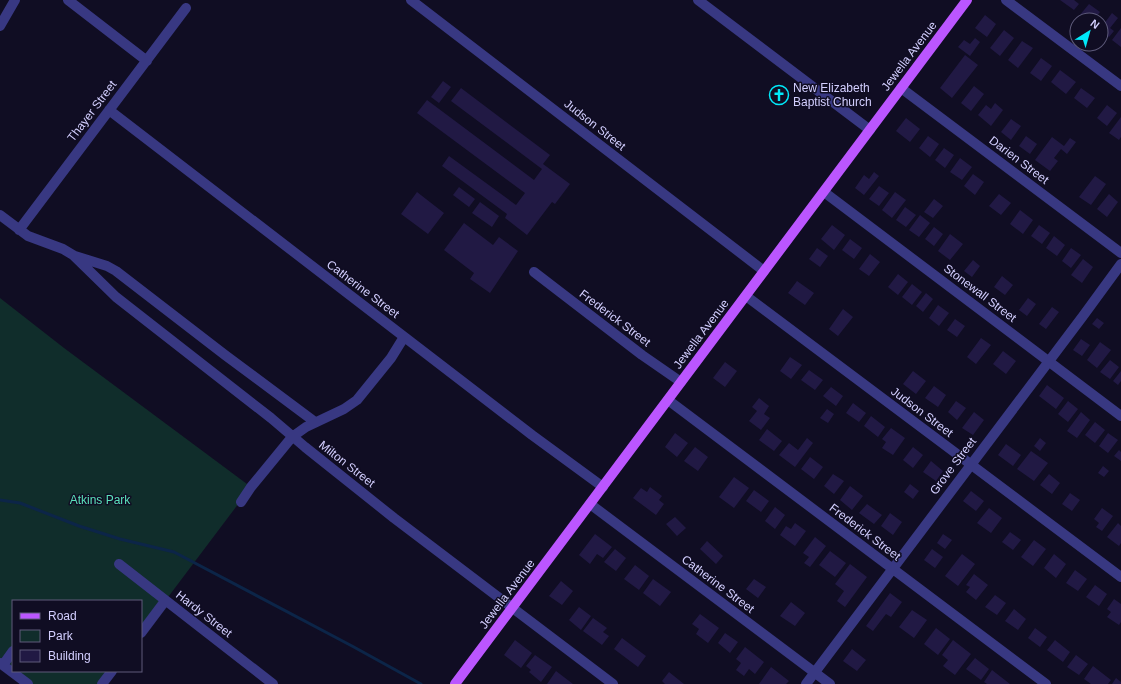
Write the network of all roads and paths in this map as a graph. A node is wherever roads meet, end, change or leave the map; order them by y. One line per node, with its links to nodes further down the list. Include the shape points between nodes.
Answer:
1 (15, 0): 8 (street)
2 (68, 0): 9 (street)
3 (411, 0): 20 (street, Judson Street)
4 (698, 0): 13 (street)
5 (967, 0): 11 (main road, Jewella Avenue)
6 (1006, 0): 10 (street)
7 (186, 8): 9 (street, Thayer Street)
8 (0, 26)
9 (146, 61): 12 (street, Thayer Street)
10 (1121, 86)
11 (901, 88): 13 (main road, Jewella Avenue); 17 (street, Darien Street)
12 (110, 110): 16 (street, Thayer Street); 23 (street, Catherine Street)
13 (870, 130): 14 (main road, Jewella Avenue)
14 (824, 192): 20 (main road, Jewella Avenue); 24 (street, Stonewall Street)
15 (0, 215): 16 (street, Milton Street)
16 (19, 230): 18 (street, Milton Street)
17 (1121, 253)
18 (72, 255): 28 (street, Milton Street, via 116,271); 29 (street, Milton Street, via 116,298)
19 (1121, 264): 24 (street, Grove Street)
20 (764, 271): 22 (main road, Jewella Avenue)
21 (534, 272): 25 (street, Frederick Street, via 642,355)
22 (746, 296): 25 (main road, Jewella Avenue); 30 (street, Judson Street)
23 (404, 337): 28 (street, via 357,400); 31 (street, Catherine Street)
24 (1049, 361): 27 (street, Stonewall Street); 30 (street, Grove Street)
25 (682, 382): 26 (main road, Jewella Avenue)
26 (668, 400): 31 (main road, Jewella Avenue); 35 (street, Frederick Street)
27 (1121, 416)
28 (315, 422): 29 (street)
29 (292, 437): 32 (street); 38 (street, Milton Street)
30 (971, 464): 35 (street, Grove Street); 36 (street, Judson Street)
31 (603, 487): 33 (main road, Jewella Avenue)
32 (240, 502)
33 (590, 504): 38 (main road, Jewella Avenue); 43 (street, Catherine Street)
34 (119, 564): 37 (street, Hardy Street)
35 (893, 569): 43 (street, Grove Street); 51 (street, Frederick Street)
36 (1121, 578)
37 (165, 601): 39 (street); 46 (street, Hardy Street)
38 (512, 608): 47 (main road, Jewella Avenue); 48 (street, Milton Street)
39 (142, 632)
40 (12, 652): 41 (street)
41 (1, 664): 44 (street)
42 (111, 672): 45 (street)
43 (815, 672): 49 (street, Grove Street); 50 (street, Catherine Street)
44 (28, 684)
45 (102, 684)
46 (273, 684)
47 (455, 684)
48 (613, 684)
49 (806, 684)
50 (830, 684)
51 (1046, 684)

